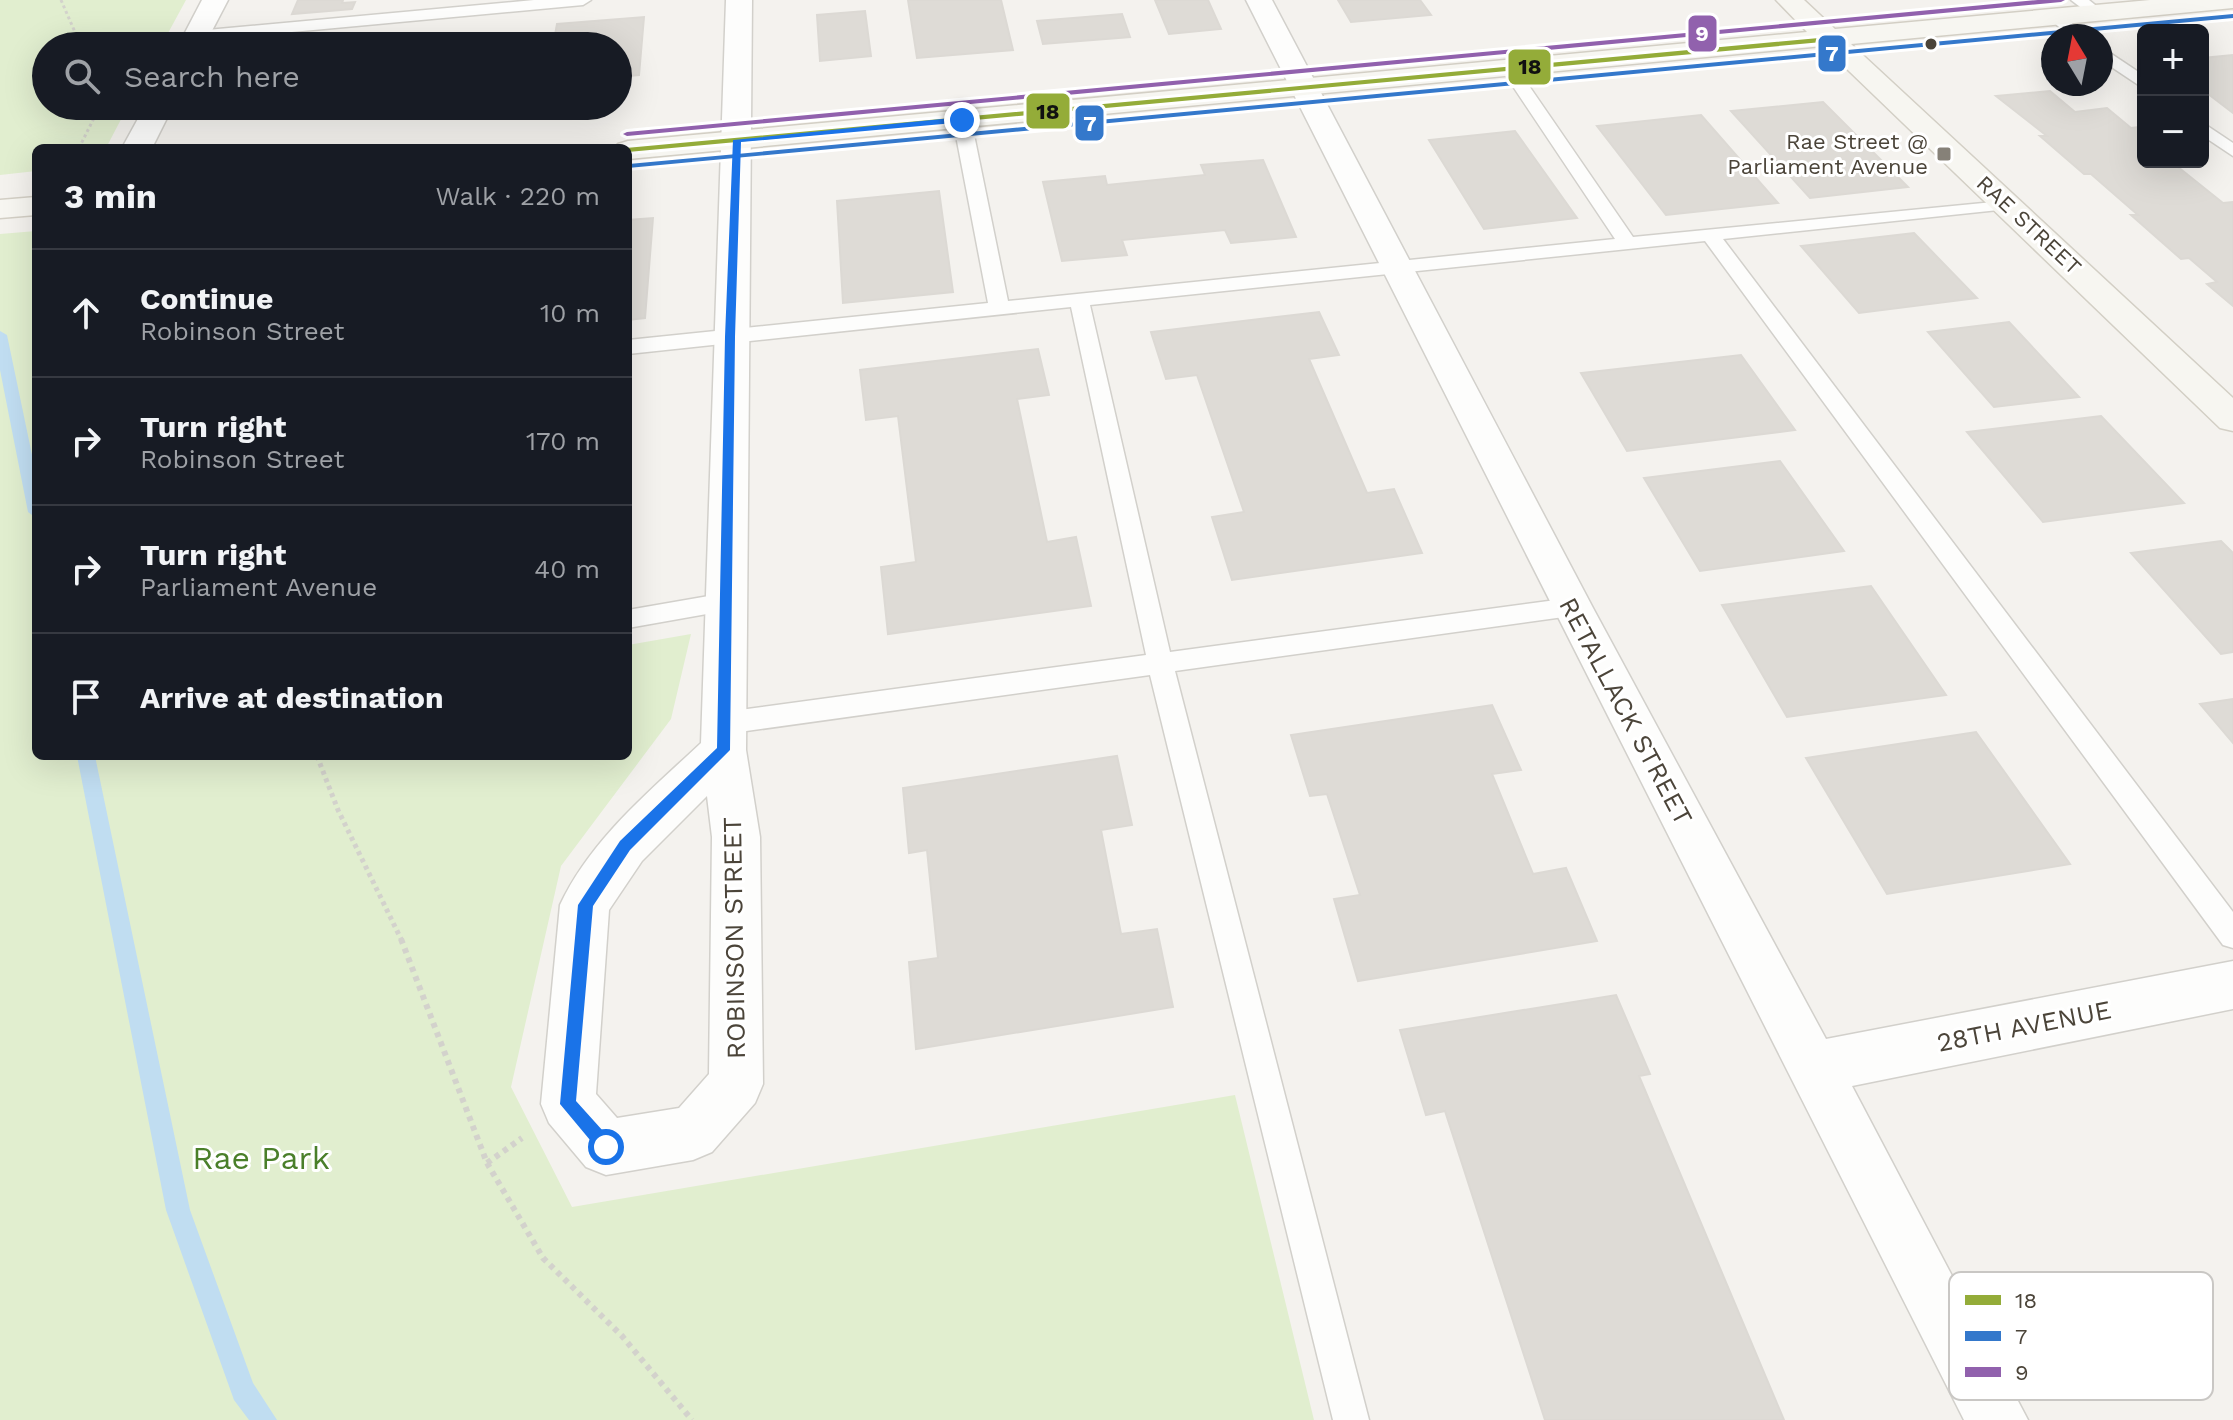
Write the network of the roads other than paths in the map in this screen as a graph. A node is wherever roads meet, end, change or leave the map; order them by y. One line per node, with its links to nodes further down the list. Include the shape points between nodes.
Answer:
1 (215, 0): 11 (street)
2 (583, 0): 7 (lane)
3 (739, 0): 21 (street, ROBINSON STREET)
4 (1259, 0): 17 (street, RETALLACK STREET)
5 (1789, 0): 13 (main road, RAE STREET)
6 (2233, 0): 8 (main road)
7 (462, 5): 12 (lane)
8 (2088, 7): 9 (main road)
9 (2055, 17): 10 (lane); 13 (main road)
10 (2064, 24)
11 (198, 32)
12 (260, 32)
13 (1830, 39): 15 (main road); 25 (main road, RAE STREET)
14 (2113, 61): 16 (lane)
15 (1510, 70): 17 (main road); 29 (lane)
16 (2137, 79)
17 (1307, 89): 19 (main road); 30 (street, RETALLACK STREET)
18 (152, 120): 22 (street)
19 (962, 120): 21 (main road); 32 (lane)
20 (2209, 133): 24 (lane)
21 (737, 140): 23 (main road); 33 (street, ROBINSON STREET)
22 (139, 144)
23 (632, 150)
24 (2233, 151)
25 (2008, 204): 28 (lane); 35 (main road, RAE STREET)
26 (32, 206): 27 (main road)
27 (0, 209)
28 (1709, 234): 29 (lane); 41 (lane)
29 (1628, 244): 30 (lane)
30 (1398, 267): 31 (lane); 37 (street, RETALLACK STREET)
31 (1079, 300): 32 (lane); 39 (lane)
32 (999, 307): 33 (lane)
33 (730, 337): 34 (lane); 36 (street, ROBINSON STREET)
34 (632, 347)
35 (2233, 419)
36 (726, 602): 38 (lane); 40 (street, ROBINSON STREET)
37 (1571, 607): 39 (lane); 43 (street, RETALLACK STREET)
38 (632, 618)
39 (1160, 662): 40 (lane); 46 (lane)
40 (724, 737): 40 (street, ROBINSON STREET, via 625,846 585,905 568,1104 606,1147 693,1133 736,1084 736,837)
41 (2233, 935)
42 (2233, 985): 43 (street, 28TH AVENUE)
43 (1815, 1067): 44 (street, RETALLACK STREET)
44 (1949, 1327)
45 (1987, 1400): 47 (street, RETALLACK STREET)
46 (1351, 1420)
47 (1997, 1420)

